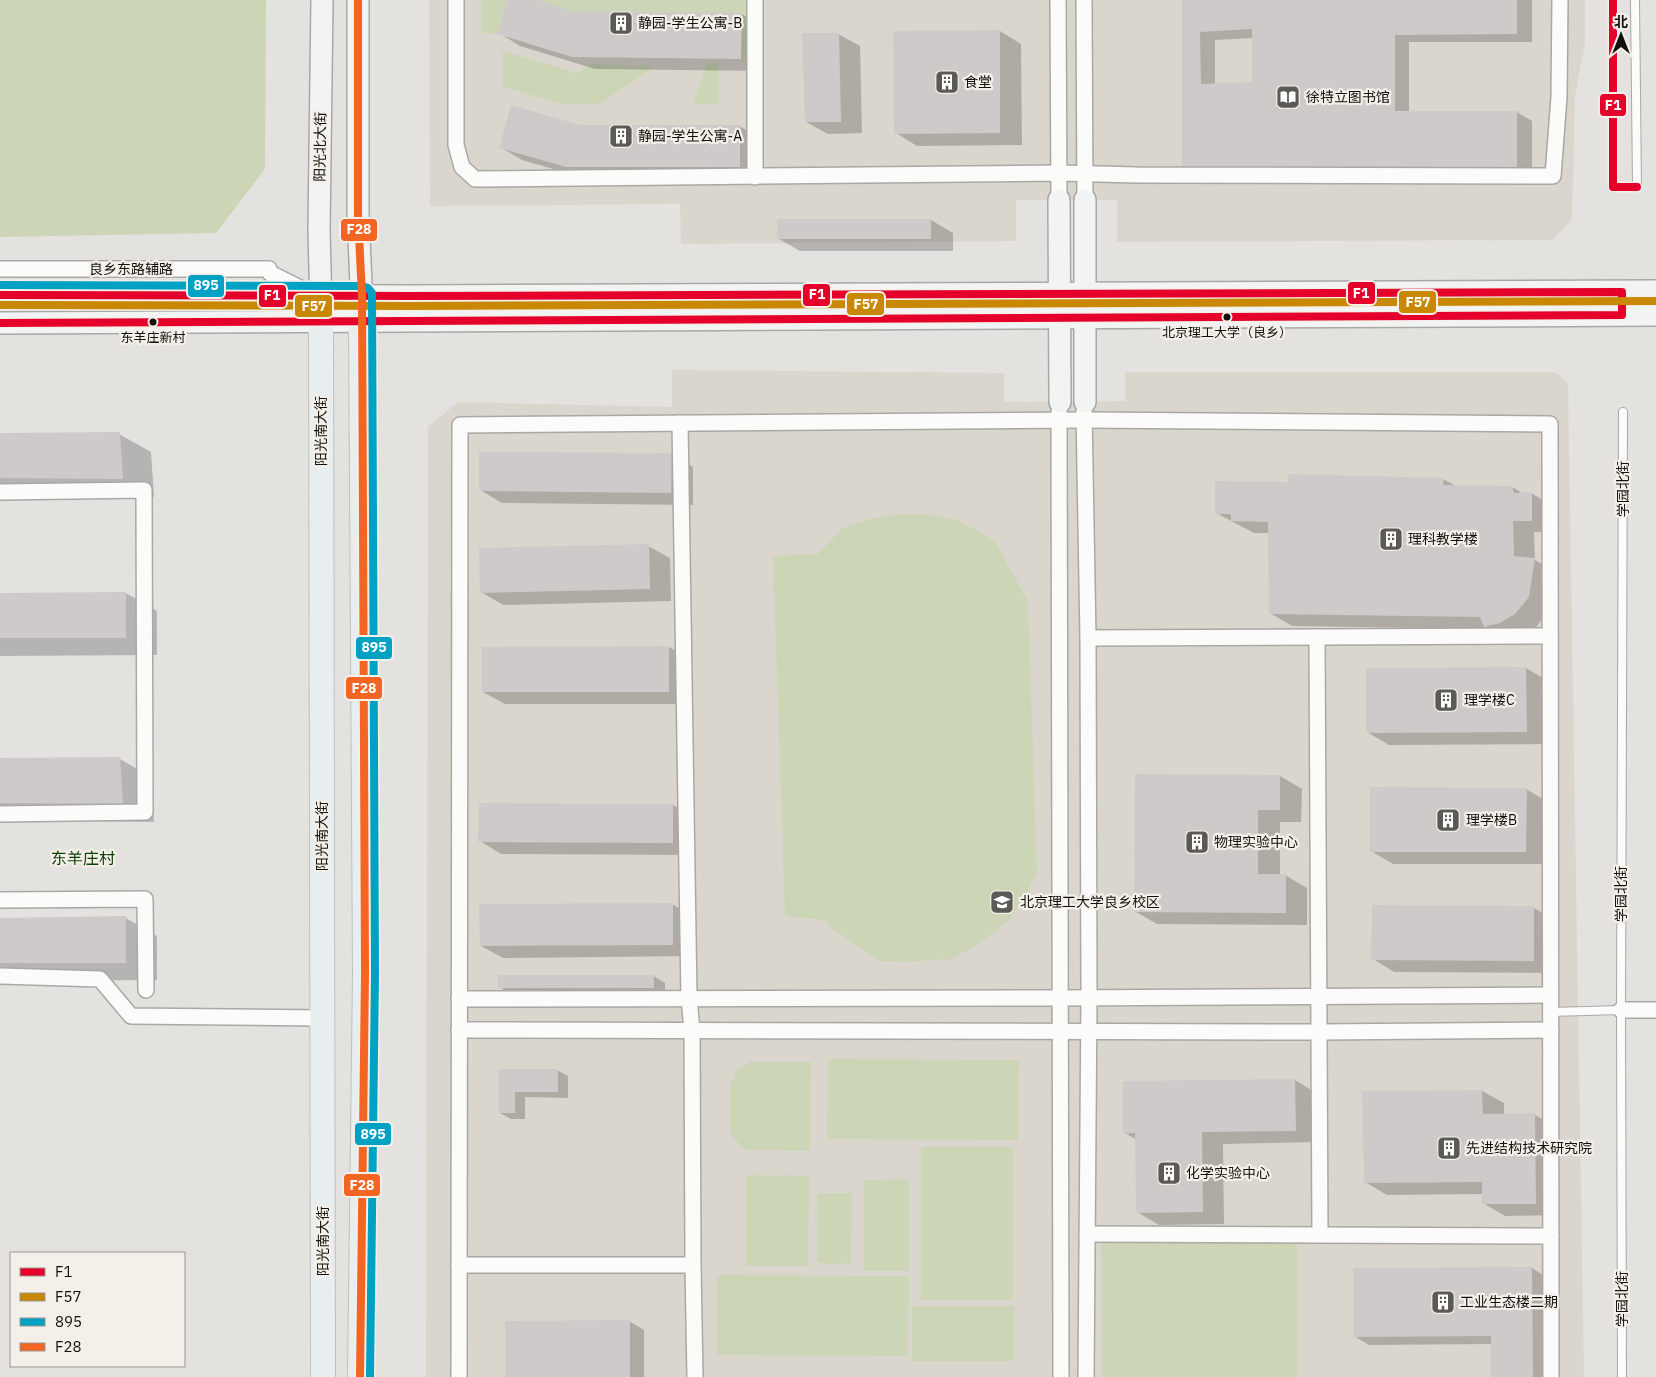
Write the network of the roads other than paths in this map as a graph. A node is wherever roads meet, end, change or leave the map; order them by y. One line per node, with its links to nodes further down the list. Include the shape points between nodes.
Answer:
1 (322, 0): 21 (main road, 阳光北大街)
2 (358, 0): 22 (main road, via 358,214)
3 (456, 0): 12 (street, via 456,144 462,167 475,179)
4 (755, 0): 12 (street)
5 (1058, 0): 10 (street)
6 (1084, 0): 11 (street)
7 (1560, 0): 11 (street, via 1559,97 1553,176)
8 (1613, 0): 9 (lane, via 1612,187 1637,187)
9 (1635, 0)
10 (1059, 173): 11 (street); 12 (street); 13 (street)
11 (1084, 173): 14 (street)
12 (755, 176)
13 (1059, 200): 17 (main road)
14 (1085, 200): 18 (main road)
15 (0, 269): 21 (street, 良乡东路辅路, via 268,268 270,273)
16 (1656, 291): 19 (main road)
17 (1059, 292): 18 (main road); 22 (main road); 26 (main road)
18 (1085, 292): 19 (main road); 25 (main road)
19 (1622, 292): 23 (main road)
20 (0, 295): 21 (main road)
21 (317, 295): 22 (main road); 27 (main road, 阳光南大街)
22 (362, 296): 28 (main road)
23 (1622, 315): 24 (main road); 25 (main road)
24 (1656, 316)
25 (1085, 318): 26 (main road); 31 (main road)
26 (1059, 319): 28 (main road); 30 (main road)
27 (321, 322): 28 (main road); 29 (main road); 51 (main road, 阳光南大街)
28 (362, 322): 64 (main road, via 364,974)
29 (0, 323)
30 (1060, 411): 31 (street); 33 (street); 45 (street)
31 (1084, 411): 35 (street, via 1550,424); 37 (street)
32 (1623, 412): 48 (lane, 学园北街)
33 (680, 424): 44 (street); 47 (street, via 460,425)
34 (0, 492): 38 (street, via 144,490 145,802 145,812)
35 (1550, 636): 36 (street); 42 (street)
36 (1317, 637): 37 (street); 43 (street)
37 (1088, 638): 46 (street)
38 (0, 814)
39 (0, 900): 41 (street, via 145,899)
40 (0, 976): 51 (street, via 100,979 131,1016)
41 (146, 990)
42 (1549, 995): 43 (street); 50 (street)
43 (1318, 997): 46 (street); 57 (street)
44 (689, 998): 45 (street); 47 (street); 53 (street)
45 (1061, 998): 46 (street); 54 (street)
46 (1089, 998): 56 (street)
47 (459, 999): 52 (street)
48 (1621, 1010): 49 (street); 50 (lane); 70 (lane, 学园北街)
49 (1656, 1010)
50 (1550, 1012): 55 (street)
51 (322, 1018): 63 (main road, 阳光南大街)
52 (459, 1030): 53 (street); 61 (street)
53 (692, 1030): 54 (street); 62 (street)
54 (1061, 1030): 56 (street); 67 (street)
55 (1551, 1030): 57 (street); 60 (street)
56 (1089, 1031): 57 (street); 58 (street)
57 (1319, 1032): 59 (street)
58 (1087, 1234): 59 (street); 68 (street)
59 (1320, 1235): 60 (street)
60 (1551, 1236): 69 (street)
61 (459, 1265): 62 (street); 65 (street)
62 (692, 1265): 66 (street)
63 (323, 1377)
64 (360, 1377)
65 (459, 1377)
66 (695, 1377)
67 (1061, 1377)
68 (1086, 1377)
69 (1551, 1377)
70 (1622, 1377)

